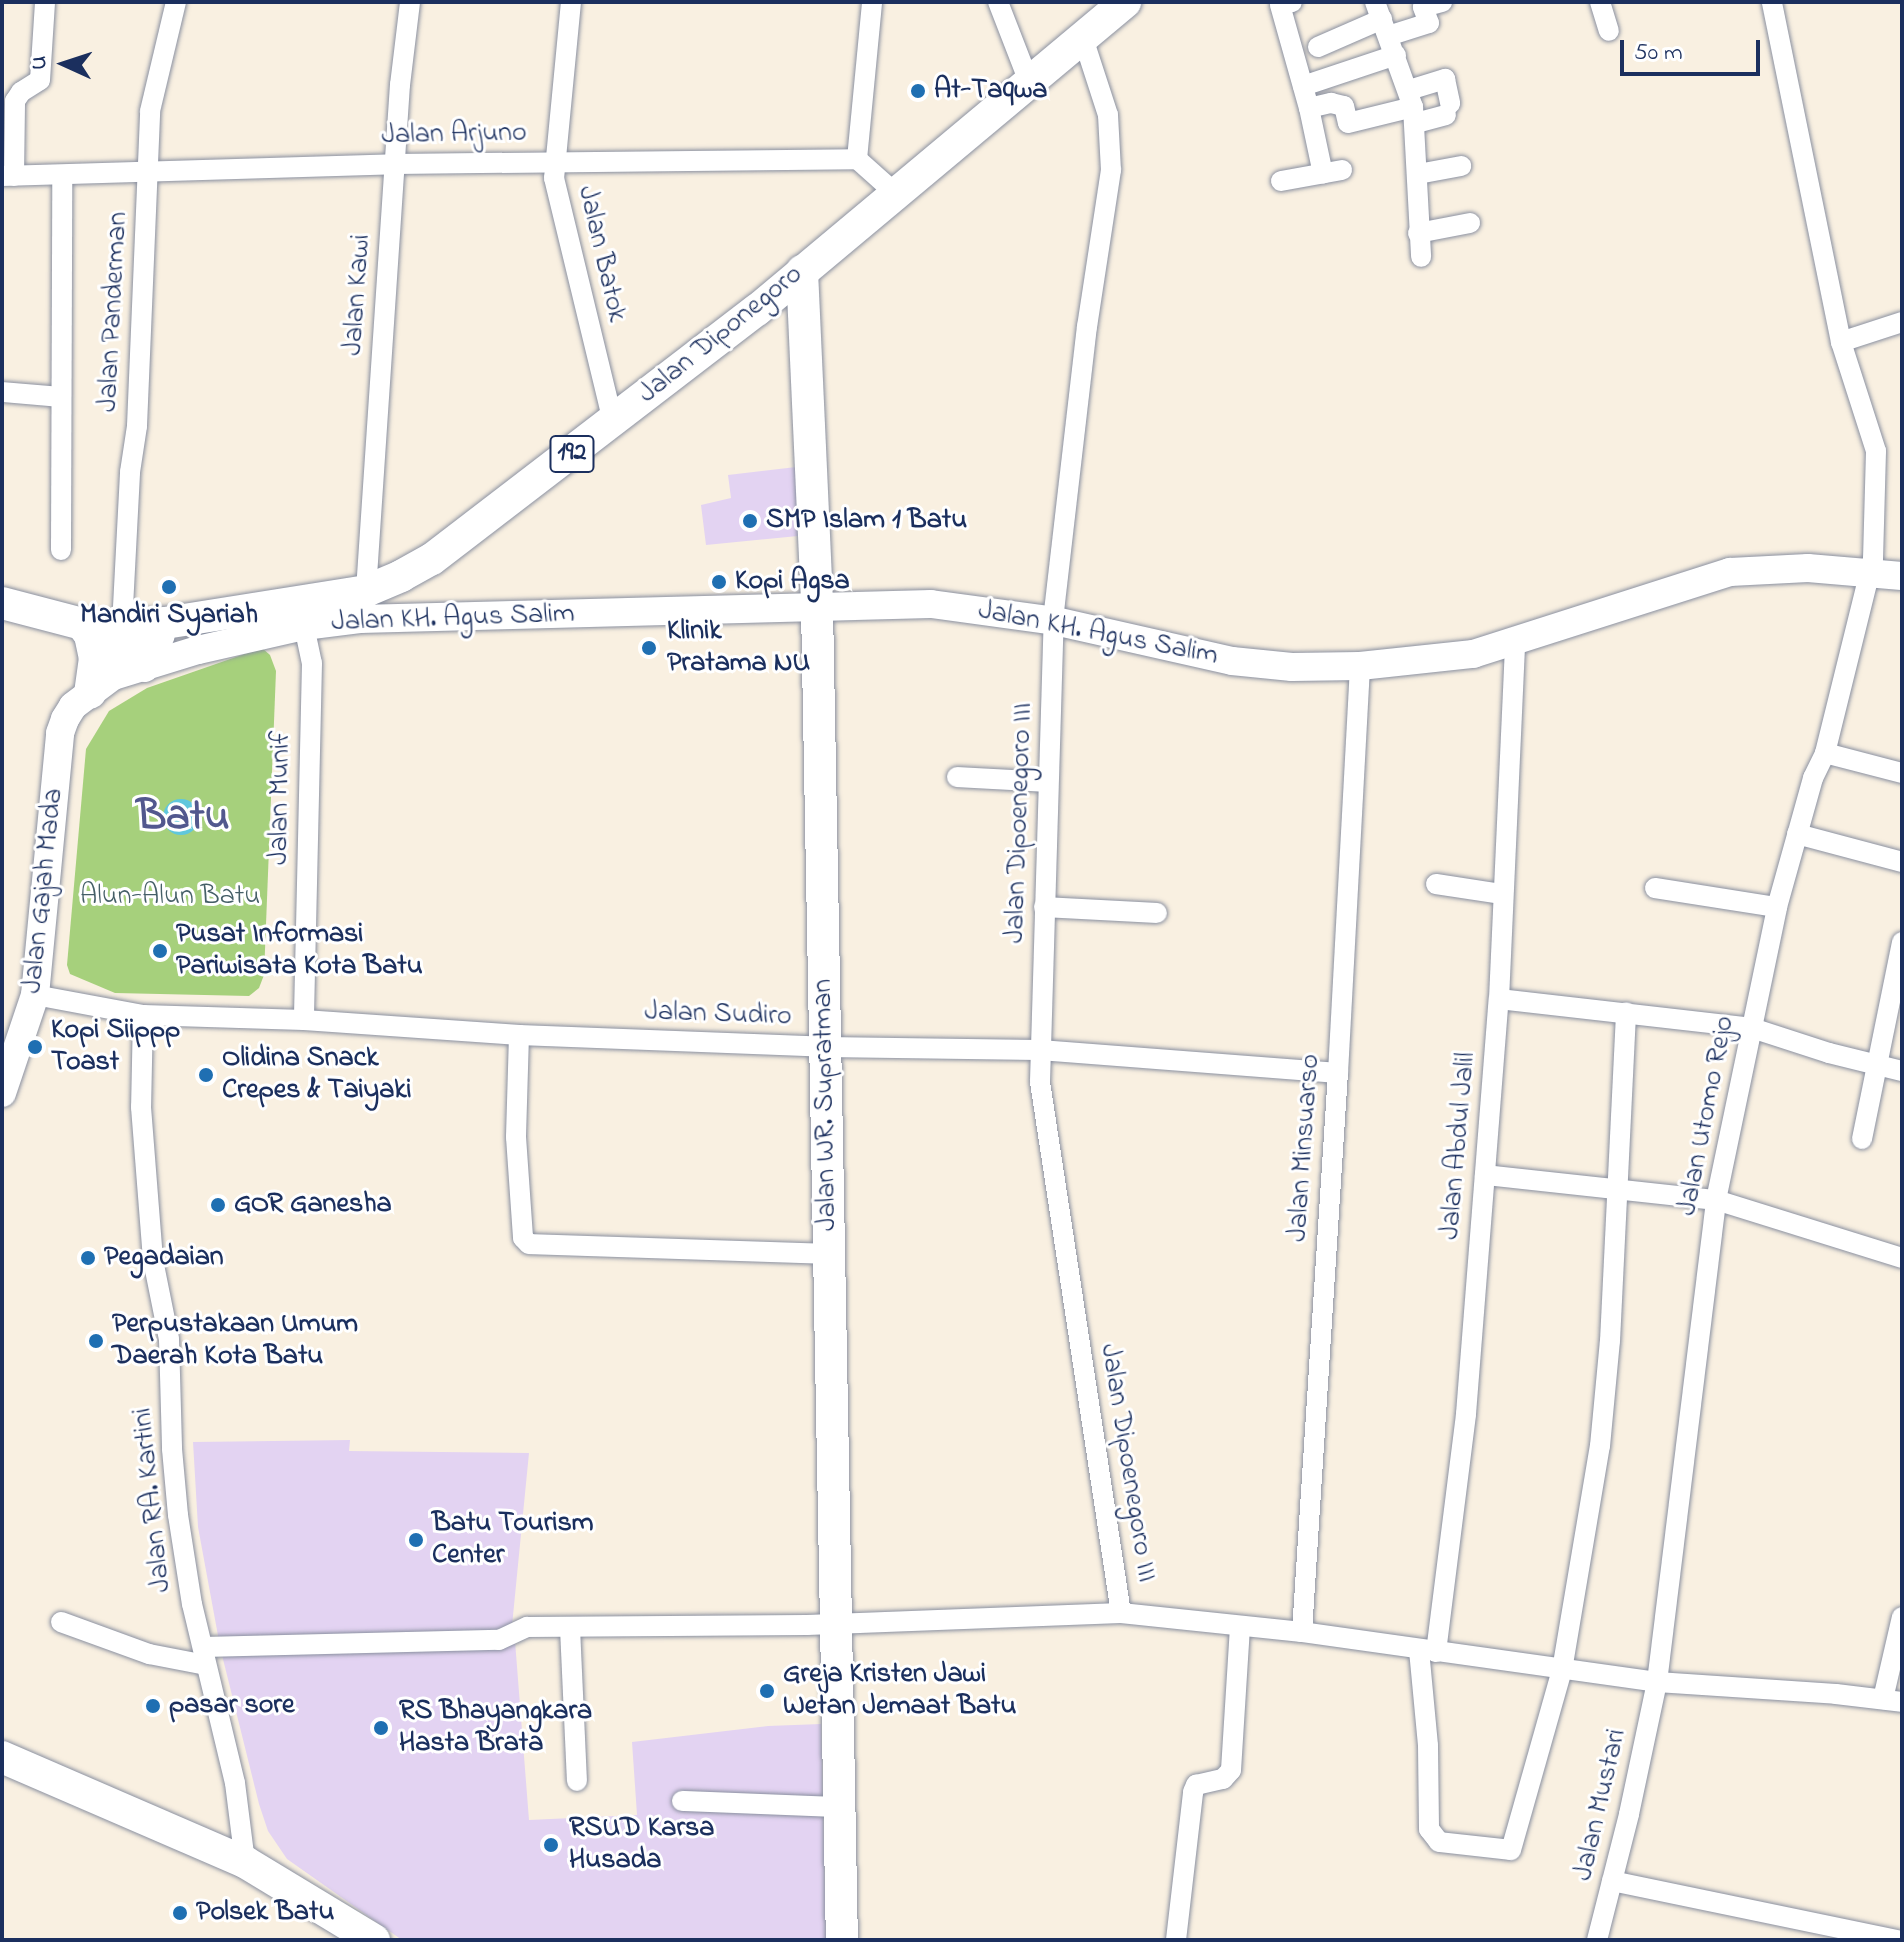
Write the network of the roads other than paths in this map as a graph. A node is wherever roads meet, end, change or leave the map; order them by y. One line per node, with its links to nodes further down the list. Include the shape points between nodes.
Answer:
1 (45, 2): 27 (street, via 40,80 15,101)
2 (176, 2): 24 (street, Jalan Panderman, via 150,111)
3 (410, 2): 22 (street, Jalan Kawi)
4 (571, 2): 21 (street, Jalan Batok)
5 (872, 2): 20 (street)
6 (998, 2): 16 (street)
7 (1125, 2): 14 (main road, Jalan Diponegoro / 192)
8 (1292, 2): 17 (street, via 1280,5)
9 (1442, 2): 12 (street, via 1423,7 1429,23)
10 (1600, 2): 13 (street)
11 (1772, 2): 36 (street, Jalan Utomo Rejo)
12 (1385, 28): 15 (street); 17 (street); 18 (street)
13 (1609, 31)
14 (1083, 38): 16 (main road, Jalan Diponegoro / 192); 48 (street, Jalan Dipoenegoro III, via 1108,115 1111,170 1087,326)
15 (1318, 47)
16 (1029, 82): 29 (main road, Jalan Diponegoro / 192)
17 (1303, 86): 19 (street)
18 (1413, 106): 18 (street, via 1445,79 1448,109); 19 (street, via 1348,123 1344,106); 25 (street)
19 (1309, 108): 28 (street, via 1332,172)
20 (857, 159): 21 (street, Jalan Arjuno); 29 (street)
21 (554, 161): 22 (street, Jalan Arjuno); 40 (street, Jalan Batok, via 556,195)
22 (395, 164): 24 (street, Jalan Arjuno); 44 (street, Jalan Kawi)
23 (1461, 166): 25 (street)
24 (149, 173): 26 (street, Jalan Arjuno); 51 (street, Jalan Panderman)
25 (1418, 174): 31 (street)
26 (62, 175): 27 (street, Jalan Arjuno); 39 (street)
27 (8, 176)
28 (1281, 181)
29 (895, 193): 33 (main road, Jalan Diponegoro / 192)
30 (1470, 223): 31 (street)
31 (1418, 233): 32 (street)
32 (1421, 257)
33 (802, 271): 34 (main road, Jalan Diponegoro / 192); 37 (main road, Jalan WR. Supratman)
34 (757, 310): 37 (main road, via 782,327); 40 (main road, Jalan Diponegoro / 192)
35 (1902, 322): 36 (street)
36 (1841, 342): 42 (street, Jalan Utomo Rejo, via 1879,465)
37 (805, 354): 46 (main road, Jalan WR. Supratman)
38 (2, 392): 39 (street)
39 (60, 397): 41 (street)
40 (613, 421): 44 (main road, Jalan Diponegoro / 192, via 432,559)
41 (61, 550)
42 (1872, 573): 43 (street, Jalan KH. Agus Salim); 52 (street, Jalan KH. Agus Salim, via 1808,568 1730,572); 57 (street, Jalan Utomo Rejo)
43 (1902, 576)
44 (366, 591): 47 (main road, Jalan Diponegoro / 192)
45 (2, 603): 50 (main road)
46 (817, 607): 47 (street, Jalan KH. Agus Salim, via 360,619); 48 (street, Jalan KH. Agus Salim, via 931,604); 77 (main road, Jalan WR. Supratman)
47 (297, 616): 49 (main road, 192); 53 (street, Jalan KH. Agus Salim); 74 (street, Jalan Munif, via 312,663)
48 (1055, 621): 54 (street, Jalan KH. Agus Salim, via 1232,661); 60 (street, Jalan Dipoenegoro III)
49 (170, 623): 51 (main road, 192); 53 (main road, via 161,635 122,645 124,655)
50 (82, 624): 51 (main road, 192); 55 (main road, via 95,658)
51 (122, 626)
52 (1515, 643): 54 (street, Jalan KH. Agus Salim, via 1461,656); 65 (street, Jalan Abdul Jalil)
53 (144, 666): 55 (street, Jalan KH. Agus Salim, via 113,676)
54 (1360, 666): 82 (street, Jalan Minsuarso)
55 (90, 693): 56 (street, Jalan KH. Agus Salim, via 73,706)
56 (60, 733): 70 (street, Jalan Gajah Mada)
57 (1825, 753): 58 (street); 61 (street, Jalan Utomo Rejo)
58 (1902, 773)
59 (957, 777): 60 (street)
60 (1048, 782): 66 (street, Jalan Dipoenegoro III)
61 (1797, 834): 62 (street); 67 (street, Jalan Utomo Rejo)
62 (1902, 862)
63 (1436, 884): 65 (street)
64 (1655, 888): 67 (street)
65 (1502, 894): 71 (street, Jalan Abdul Jalil)
66 (1044, 907): 68 (street); 78 (street, Jalan Dipoenegoro III)
67 (1777, 907): 75 (street, Jalan Utomo Rejo)
68 (1157, 913)
69 (1902, 942): 80 (street)
70 (35, 995): 73 (street, Jalan Sudiro); 79 (street, Jalan Gajah Mada)
71 (1499, 999): 72 (street); 85 (street, Jalan Abdul Jalil)
72 (1626, 1012): 75 (street); 86 (street, Jalan Abdul Jalil)
73 (143, 1015): 74 (street, Jalan Sudiro); 98 (street, Jalan RA. Kartini, via 153,1260 169,1339 178,1515)
74 (304, 1020): 76 (street, Jalan Sudiro)
75 (1752, 1028): 80 (street); 87 (street, Jalan Utomo Rejo)
76 (519, 1035): 77 (street, Jalan Sudiro); 88 (street, via 516,1137 523,1238 529,1244)
77 (825, 1047): 78 (street, Jalan Sudiro); 88 (main road, Jalan WR. Supratman)
78 (1040, 1050): 82 (street, Jalan Sudiro); 90 (street, Jalan Dipoenegoro III, via 1040,1082)
79 (9, 1053): 83 (street, Jalan Gajah Mada)
80 (1877, 1066): 81 (street); 84 (street)
81 (1902, 1071)
82 (1338, 1073): 96 (street, Jalan Minsuarso)
83 (2, 1093)
84 (1862, 1139)
85 (1485, 1175): 86 (street); 97 (street, Jalan Abdul Jalil, via 1466,1414)
86 (1617, 1192): 87 (street); 99 (street, Jalan Abdul Jalil, via 1600,1446)
87 (1716, 1200): 89 (street); 100 (street, Jalan Utomo Rejo)
88 (829, 1254): 93 (main road, Jalan WR. Supratman)
89 (1902, 1258)
90 (1121, 1613): 93 (street); 94 (street)
91 (1902, 1617): 101 (street)
92 (61, 1622): 98 (street, via 149,1654)
93 (836, 1623): 95 (street); 105 (main road, Jalan WR. Supratman)
94 (1240, 1627): 96 (street); 110 (street, via 1231,1770 1223,1779 1196,1785 1193,1792)
95 (570, 1628): 98 (street, via 527,1627 499,1640); 103 (street)
96 (1302, 1632): 97 (street)
97 (1428, 1651): 99 (street); 99 (street, Jalan Abdul Jalil, via 1429,1829 1439,1842 1506,1852 1514,1847)
98 (204, 1656): 106 (street, Jalan RA. Kartini, via 235,1783)
99 (1562, 1670): 100 (street)
100 (1657, 1682): 101 (street); 107 (street, Jalan Mustari)
101 (1892, 1701)
102 (2, 1757): 106 (main road)
103 (577, 1781)
104 (682, 1801): 105 (street)
105 (839, 1807): 109 (main road, Jalan WR. Supratman)
106 (245, 1862): 108 (main road)
107 (1612, 1881): 111 (street, Jalan Mustari); 112 (street)
108 (374, 1940)
109 (842, 1940)
110 (1176, 1940)
111 (1597, 1940)
112 (1898, 1940)

